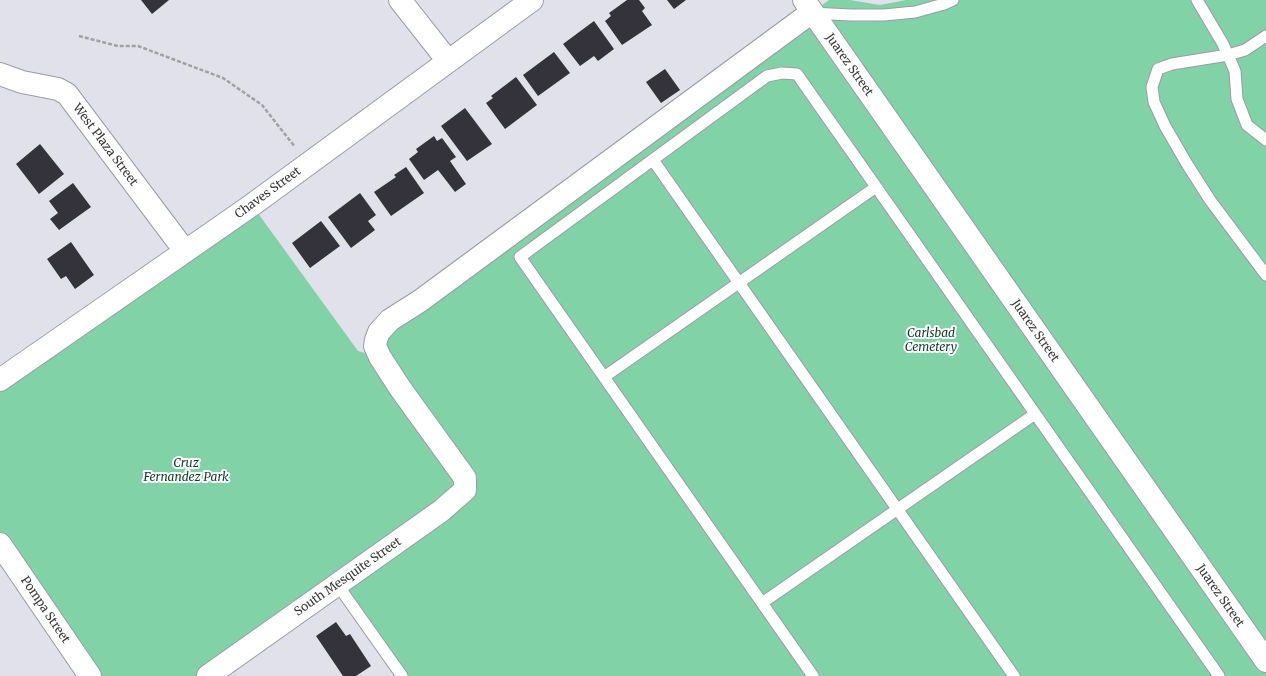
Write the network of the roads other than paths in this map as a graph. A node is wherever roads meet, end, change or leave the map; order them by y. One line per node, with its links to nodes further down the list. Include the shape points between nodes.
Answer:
1 (400, 0): 8 (street)
2 (532, 0): 8 (street, Chaves Street)
3 (953, 0): 5 (lane, via 915,12 884,15)
4 (1196, 0): 7 (lane)
5 (808, 6): 21 (street, South Mesquite Street, via 420,301 390,320 379,332 376,346 380,357 465,478 465,490 441,511); 23 (street, Juarez Street)
6 (1266, 36): 7 (lane, via 1245,50)
7 (1228, 55): 10 (lane, via 1235,71 1237,99 1247,125); 14 (lane, via 1172,64 1158,69 1152,87 1154,102 1165,126 1210,200)
8 (448, 61): 13 (street, Chaves Street)
9 (0, 74): 13 (street, West Plaza Street, via 22,82 58,89 67,94)
10 (1266, 140)
11 (653, 160): 12 (lane, via 768,76 782,73 797,74); 15 (lane); 16 (lane, via 520,257)
12 (876, 187): 15 (lane); 18 (lane)
13 (185, 251): 17 (street, Chaves Street)
14 (1266, 275)
15 (739, 283): 16 (lane); 19 (lane)
16 (604, 377): 22 (lane)
17 (0, 380)
18 (1035, 414): 19 (lane); 30 (lane)
19 (897, 510): 22 (lane); 29 (lane)
20 (0, 544): 25 (street, Pompa Street)
21 (337, 584): 24 (street, South Mesquite Street); 27 (lane)
22 (762, 603): 28 (lane)
23 (1266, 661)
24 (234, 669): 26 (street, South Mesquite Street)
25 (90, 676)
26 (208, 676)
27 (402, 676)
28 (813, 676)
29 (1014, 676)
30 (1219, 676)

